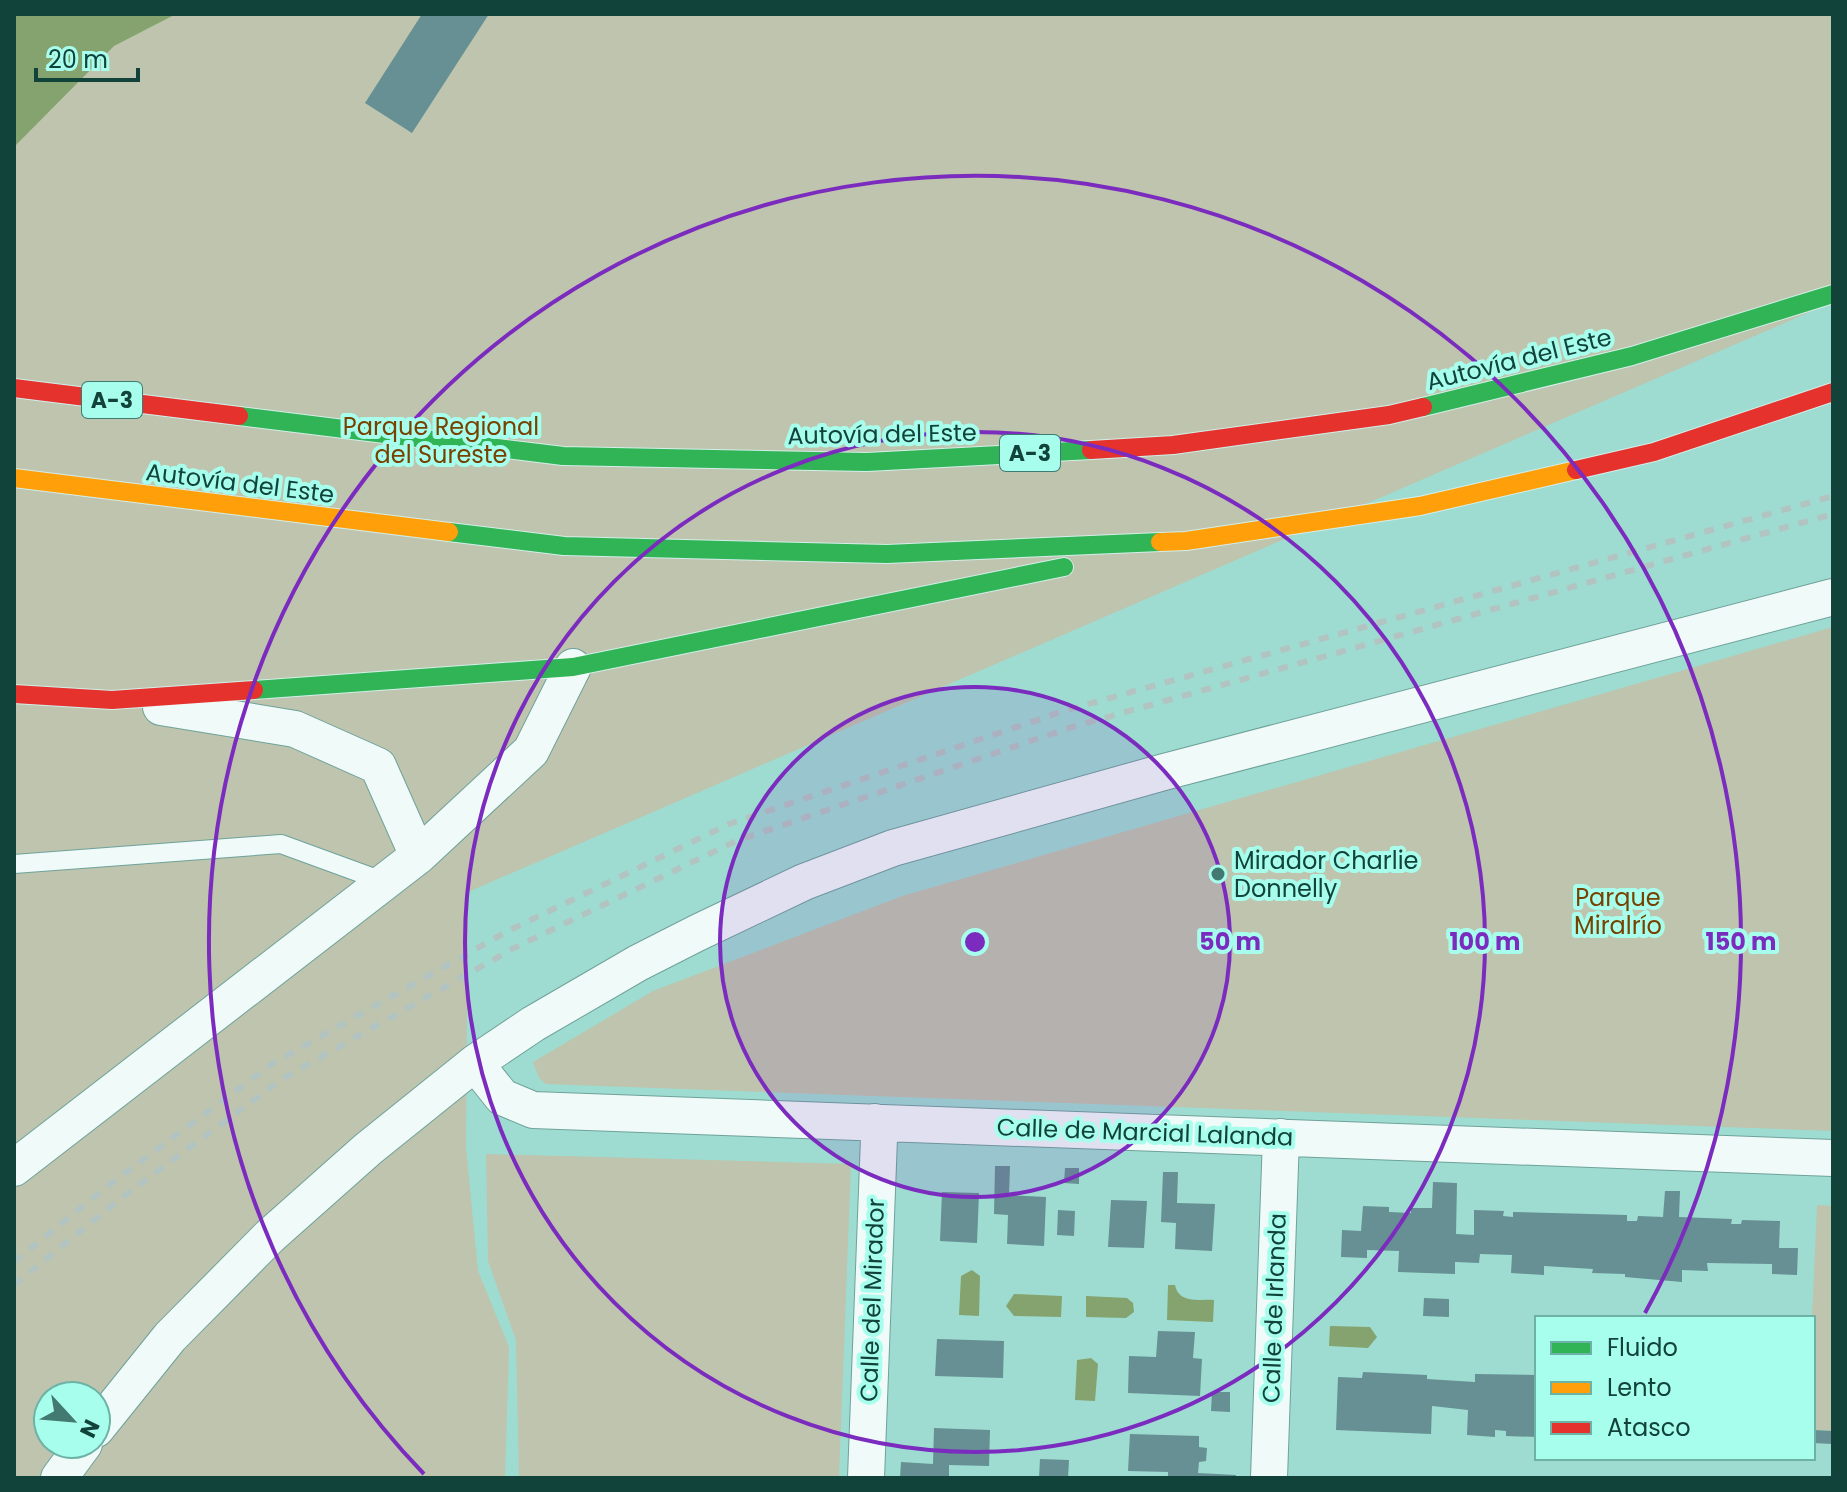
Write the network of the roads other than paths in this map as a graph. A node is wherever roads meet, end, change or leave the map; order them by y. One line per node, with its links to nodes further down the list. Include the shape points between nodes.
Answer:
1 (1833, 294): 2 (highway, Autovía del Este / A-3, via 1632,356 1389,415 1173,445 867,462 563,456)
2 (14, 388)
3 (1833, 392): 5 (highway, Autovía del Este, via 1654,452 1420,506)
4 (14, 478): 5 (highway, Autovía del Este, via 564,546 887,554)
5 (1186, 541): 7 (highway)
6 (1833, 597): 13 (street, via 893,848 804,882 685,939 533,1024)
7 (573, 667): 9 (highway); 10 (street, via 531,751)
8 (14, 694): 9 (highway)
9 (112, 700): 10 (street, via 295,729 378,766)
10 (418, 856): 12 (street)
11 (14, 864): 12 (lane, via 281,844)
12 (385, 882): 17 (street)
13 (475, 1063): 14 (street, Calle de Marcial Lalanda, via 502,1097 533,1110); 18 (street, via 270,1236 170,1337)
14 (875, 1122): 15 (street, Calle de Marcial Lalanda); 21 (street, Calle del Mirador, via 879,1138)
15 (1281, 1137): 16 (street, Calle de Marcial Lalanda); 22 (street, Calle de Irlanda)
16 (1833, 1158)
17 (14, 1168)
18 (112, 1409)
19 (72, 1460): 20 (street)
20 (59, 1478)
21 (866, 1478)
22 (1269, 1478)

